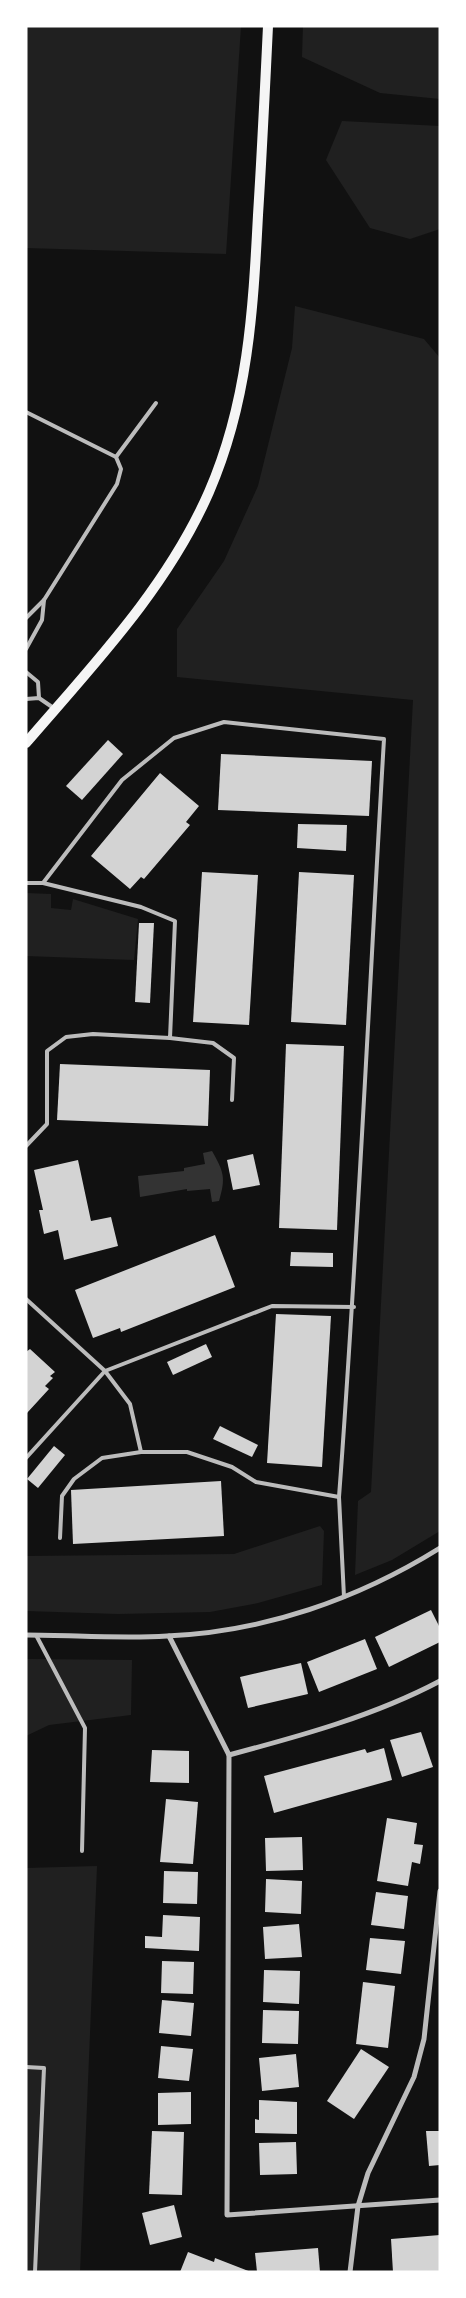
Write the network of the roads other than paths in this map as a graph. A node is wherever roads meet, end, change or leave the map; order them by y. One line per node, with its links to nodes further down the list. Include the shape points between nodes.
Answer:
1 (268, 26): 11 (main road, via 253,306 246,368 233,422 209,492 155,587)
2 (156, 403): 4 (lane)
3 (26, 412): 4 (lane)
4 (116, 457): 5 (lane, via 121,469 117,484)
5 (44, 600): 6 (lane); 7 (lane, via 42,620)
6 (26, 618)
7 (26, 649)
8 (26, 672): 9 (lane, via 38,682)
9 (39, 698): 10 (lane); 11 (lane)
10 (26, 699)
11 (55, 710): 12 (main road)
12 (26, 743)
13 (43, 882): 14 (lane); 15 (lane, via 141,907 175,921); 19 (lane, via 122,780 174,738 224,722 384,740)
14 (26, 883)
15 (170, 1038): 16 (lane, via 213,1043 234,1058); 17 (lane, via 93,1034 66,1037 47,1051 46,1124)
16 (232, 1100)
17 (26, 1146)
18 (26, 1299): 20 (lane)
19 (354, 1307): 20 (lane, via 272,1306); 23 (lane)
20 (105, 1371): 21 (lane, via 130,1404); 22 (lane)
21 (141, 1452): 23 (lane, via 187,1452 232,1467 256,1482); 24 (lane, via 102,1458 74,1479 62,1496)
22 (26, 1458)
23 (339, 1497): 26 (lane)
24 (60, 1538)
25 (440, 1548): 26 (street, via 405,1570)
26 (344, 1597): 29 (street, via 292,1616 218,1632)
27 (26, 1635): 28 (street)
28 (36, 1635): 29 (street); 32 (lane, via 85,1728)
29 (169, 1636): 31 (street)
30 (440, 1682): 31 (street, via 412,1696 314,1732)
31 (229, 1755): 36 (street, via 227,2215)
32 (82, 1851)
33 (440, 1891): 36 (street, via 424,2039 414,2077 368,2173)
34 (26, 2067): 37 (lane, via 44,2068)
35 (440, 2200): 36 (street)
36 (358, 2206): 38 (street)
37 (35, 2272)
38 (350, 2272)

